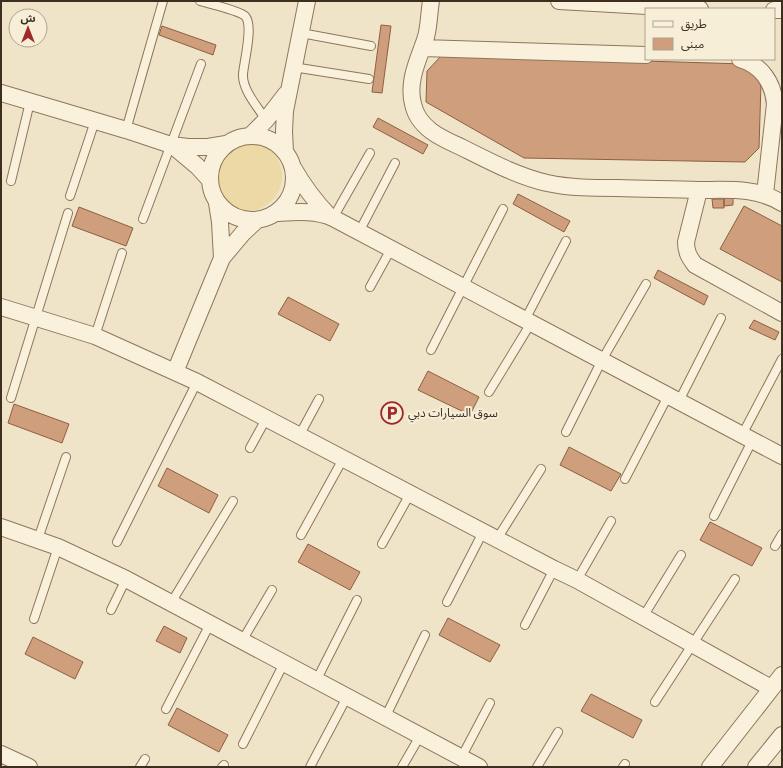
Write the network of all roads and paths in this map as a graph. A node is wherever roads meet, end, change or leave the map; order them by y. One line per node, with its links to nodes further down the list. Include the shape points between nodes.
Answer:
1 (163, 1): 21 (lane)
2 (200, 1): 19 (lane, via 245,16 248,33 244,83)
3 (307, 1): 7 (street)
4 (431, 1): 9 (street)
5 (559, 1): 6 (street)
6 (682, 8)
7 (300, 33): 8 (lane); 13 (street)
8 (371, 46)
9 (422, 48): 10 (street); 31 (street, via 412,78 413,106 428,129 440,137 509,171 548,183 588,188)
10 (645, 55)
11 (744, 60): 18 (street, via 765,75)
12 (201, 64): 23 (lane)
13 (293, 67): 14 (lane); 15 (street)
14 (369, 79)
15 (288, 90): 19 (street); 25 (street, via 284,132)
16 (1, 93): 17 (street)
17 (30, 102): 20 (street); 30 (lane)
18 (779, 104): 32 (street)
19 (266, 120): 22 (street)
20 (95, 121): 21 (street); 33 (lane)
21 (126, 130): 23 (street)
22 (250, 136): 24 (street, via 237,138); 25 (street, via 270,140)
23 (171, 144): 24 (street, via 188,147); 29 (street); 40 (lane)
24 (226, 144): 29 (street, via 211,166)
25 (286, 152): 28 (street)
26 (370, 153): 39 (lane)
27 (395, 163): 42 (lane)
28 (293, 168): 38 (street, via 292,193); 39 (street, via 315,201)
29 (209, 179): 34 (street)
30 (10, 181)
31 (699, 190): 32 (street, via 735,190); 51 (street, via 686,242 690,259 703,270)
32 (765, 194): 35 (street)
33 (70, 196)
34 (217, 203): 41 (street, via 228,214 241,220); 46 (street)
35 (782, 203)
36 (503, 209): 49 (lane)
37 (68, 213): 52 (lane)
38 (277, 213): 39 (street, via 300,212); 41 (street)
39 (331, 217): 42 (street)
40 (143, 218)
41 (256, 221): 46 (street)
42 (359, 232): 44 (street)
43 (566, 242): 54 (lane)
44 (391, 249): 48 (lane); 49 (street)
45 (122, 253): 55 (lane)
46 (222, 258): 59 (street)
47 (646, 284): 58 (lane)
48 (370, 287)
49 (463, 287): 54 (street); 56 (lane)
50 (1, 307): 52 (street)
51 (782, 313)
52 (36, 316): 55 (street); 62 (lane)
53 (721, 318): 64 (lane)
54 (528, 322): 58 (street); 61 (lane)
55 (95, 336): 59 (street)
56 (431, 350)
57 (782, 359): 68 (lane)
58 (602, 360): 64 (street); 66 (lane)
59 (174, 372): 60 (street)
60 (197, 382): 65 (street); 84 (lane)
61 (489, 392)
62 (11, 398)
63 (319, 399): 67 (lane)
64 (674, 399): 68 (street); 74 (lane)
65 (266, 418): 67 (street); 69 (lane)
66 (566, 432)
67 (299, 436): 72 (street)
68 (748, 438): 70 (street); 77 (lane)
69 (250, 448)
70 (782, 456)
71 (66, 457): 83 (lane)
72 (342, 459): 75 (street); 81 (lane)
73 (541, 469): 82 (lane)
74 (625, 480)
75 (410, 494): 82 (street); 85 (lane)
76 (233, 501): 96 (lane)
77 (714, 516)
78 (611, 521): 92 (lane)
79 (1, 527): 83 (street)
80 (782, 534): 86 (lane)
81 (301, 535)
82 (490, 536): 89 (street); 95 (lane)
83 (38, 539): 87 (street)
84 (118, 542)
85 (382, 544)
86 (776, 546)
87 (58, 547): 90 (street); 99 (lane)
88 (681, 555): 98 (lane)
89 (554, 569): 92 (street); 101 (lane)
90 (126, 579): 96 (street); 97 (lane)
91 (735, 579): 104 (lane)
92 (577, 580): 98 (street)
93 (272, 590): 103 (lane)
94 (357, 600): 107 (lane)
95 (447, 602)
96 (171, 603): 100 (street)
97 (111, 610)
98 (643, 617): 104 (street)
99 (34, 618)
100 (210, 624): 103 (street); 112 (lane)
101 (525, 626)
102 (426, 635): 113 (lane)
103 (242, 641): 105 (street)
104 (692, 645): 108 (street); 110 (lane)
105 (284, 663): 107 (street); 117 (lane)
106 (782, 675): 108 (street)
107 (316, 681): 109 (street)
108 (771, 688): 127 (street)
109 (347, 697): 113 (street); 123 (lane)
110 (655, 702)
111 (490, 703): 118 (lane)
112 (166, 709)
113 (385, 718): 116 (street)
114 (558, 732): 126 (lane)
115 (782, 734): 128 (street)
116 (420, 736): 118 (street); 124 (lane)
117 (243, 744)
118 (461, 758): 125 (street)
119 (145, 759): 122 (lane)
120 (7, 760): 121 (street)
121 (29, 767)
122 (140, 767)
123 (310, 767)
124 (402, 767)
125 (479, 767)
126 (537, 767)
127 (710, 767)
128 (756, 767)

